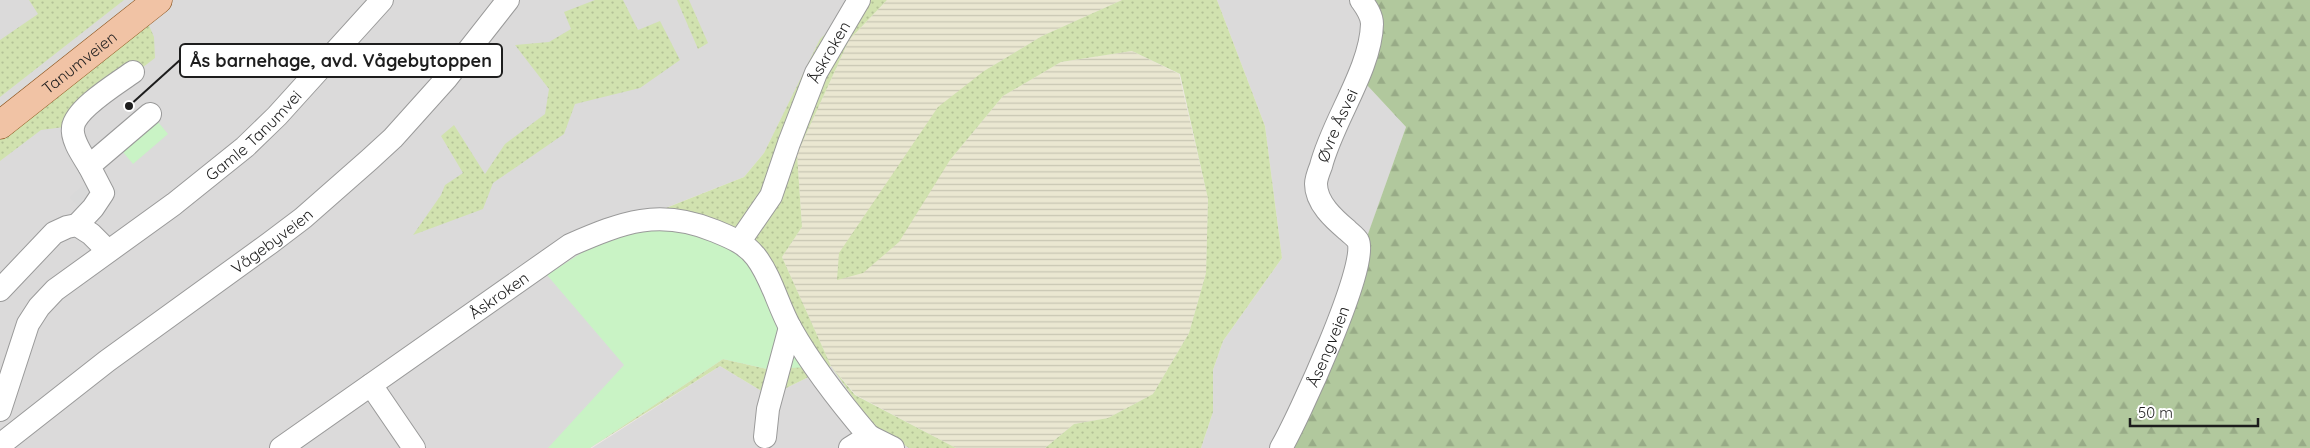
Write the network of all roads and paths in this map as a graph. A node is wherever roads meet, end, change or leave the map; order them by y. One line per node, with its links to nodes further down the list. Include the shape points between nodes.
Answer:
1 (158, 0): 8 (main road, Tanumveien)
2 (382, 0): 13 (street, Gamle Tanumvei, via 245,147)
3 (508, 0): 20 (street, Vågebyveien, via 440,86 369,160 277,238 107,361)
4 (859, 0): 12 (street, Åskroken, via 816,73 772,196)
5 (1362, 0): 11 (street, Øvre Åsvei, via 1372,22 1369,44 1324,155 1316,184 1332,217)
6 (133, 72): 9 (street, via 78,114 73,127 74,137)
7 (150, 114): 9 (street)
8 (0, 125)
9 (90, 166): 10 (street, via 103,193)
10 (77, 225): 13 (street); 14 (street, via 54,233)
11 (1358, 240): 25 (street, Åsengveien, via 1361,252 1354,278 1294,426)
12 (740, 241): 15 (street, Åskroken, via 762,265); 16 (street, Åskroken, via 700,225 662,218 608,228 570,245)
13 (108, 251): 17 (street, Gamle Tanumvei, via 55,290 39,307 28,324)
14 (0, 290)
15 (790, 327): 18 (street, Åskroken, via 820,375); 19 (street, via 768,409)
16 (371, 385): 21 (street, Åskroken); 22 (street)
17 (0, 410)
18 (869, 436): 23 (street); 24 (street)
19 (765, 437)
20 (0, 445)
21 (281, 448)
22 (414, 448)
23 (850, 448)
24 (893, 448)
25 (1281, 448)

